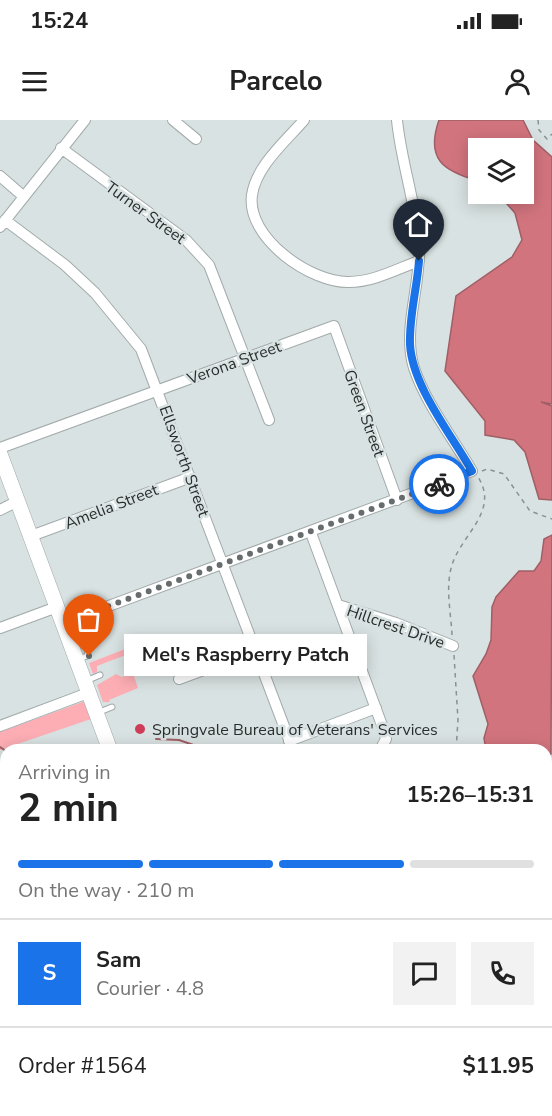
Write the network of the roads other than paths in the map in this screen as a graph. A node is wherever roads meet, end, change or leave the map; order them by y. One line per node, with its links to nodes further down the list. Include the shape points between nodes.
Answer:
1 (85, 120): 6 (street)
2 (173, 120): 5 (street)
3 (304, 120): 10 (street, via 261,171 254,188 255,215 266,236 305,271 332,281 363,280)
4 (397, 120): 10 (street, via 401,160 417,226)
5 (195, 139)
6 (61, 148): 8 (street); 12 (street, Turner Street, via 199,253 216,280)
7 (0, 176): 8 (street)
8 (23, 196): 9 (street)
9 (3, 223): 13 (street, Ellsworth Street, via 65,265 95,293 138,342)
10 (419, 261): 18 (street, via 410,335 414,366 421,385 472,471)
11 (334, 326): 12 (street, Verona Street); 18 (street, Green Street)
12 (246, 357): 13 (street, Verona Street); 14 (street, Turner Street)
13 (158, 389): 15 (street, Verona Street); 17 (street, Ellsworth Street)
14 (269, 420)
15 (0, 448)
16 (0, 454): 19 (main road)
17 (191, 477): 22 (street, Amelia Street); 23 (street, Ellsworth Street)
18 (397, 500): 21 (street)
19 (18, 501): 20 (street); 22 (main road)
20 (0, 510)
21 (311, 533): 23 (street); 24 (street)
22 (31, 536): 25 (main road)
23 (224, 564): 26 (street); 30 (street, Ellsworth Street)
24 (339, 605): 29 (street, Hillcrest Drive); 36 (street)
25 (57, 607): 27 (main road); 28 (street)
26 (88, 617): 27 (street); 31 (lane, via 92,648); 31 (lane, via 84,633 89,647 87,656)
27 (63, 623): 31 (main road)
28 (0, 628)
29 (453, 646)
30 (255, 651): 33 (street); 40 (street, Ellsworth Street)
31 (82, 658): 34 (main road)
32 (100, 675): 34 (lane)
33 (179, 679)
34 (86, 687): 37 (main road); 38 (street)
35 (112, 707): 37 (lane)
36 (376, 708): 41 (street); 42 (street, via 386,736)
37 (96, 714): 39 (main road)
38 (0, 726)
39 (108, 744)
40 (290, 744)
41 (295, 744)
42 (383, 744)

